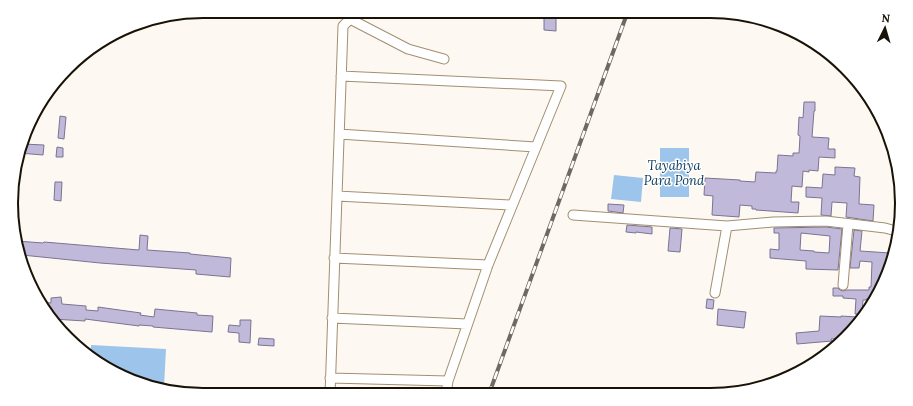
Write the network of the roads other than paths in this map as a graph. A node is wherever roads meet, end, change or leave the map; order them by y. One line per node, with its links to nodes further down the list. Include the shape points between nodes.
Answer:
1 (444, 59): 2 (street, via 408,49 350,19 343,26)
2 (341, 76): 3 (street); 4 (street, via 561,86)
3 (339, 134): 4 (street); 5 (street)
4 (536, 147): 6 (street)
5 (337, 196): 6 (street); 11 (street)
6 (512, 205): 12 (street)
7 (572, 215): 9 (street)
8 (848, 224): 9 (street, via 826,221); 10 (street); 13 (street)
9 (726, 226): 14 (street)
10 (892, 230)
11 (334, 258): 12 (street); 15 (street)
12 (488, 265): 16 (street)
13 (843, 286)
14 (715, 292)
15 (332, 318): 16 (street); 17 (street)
16 (467, 324): 18 (street)
17 (330, 378): 18 (street); 19 (street)
18 (448, 380): 20 (street)
19 (330, 388)
20 (447, 388)

